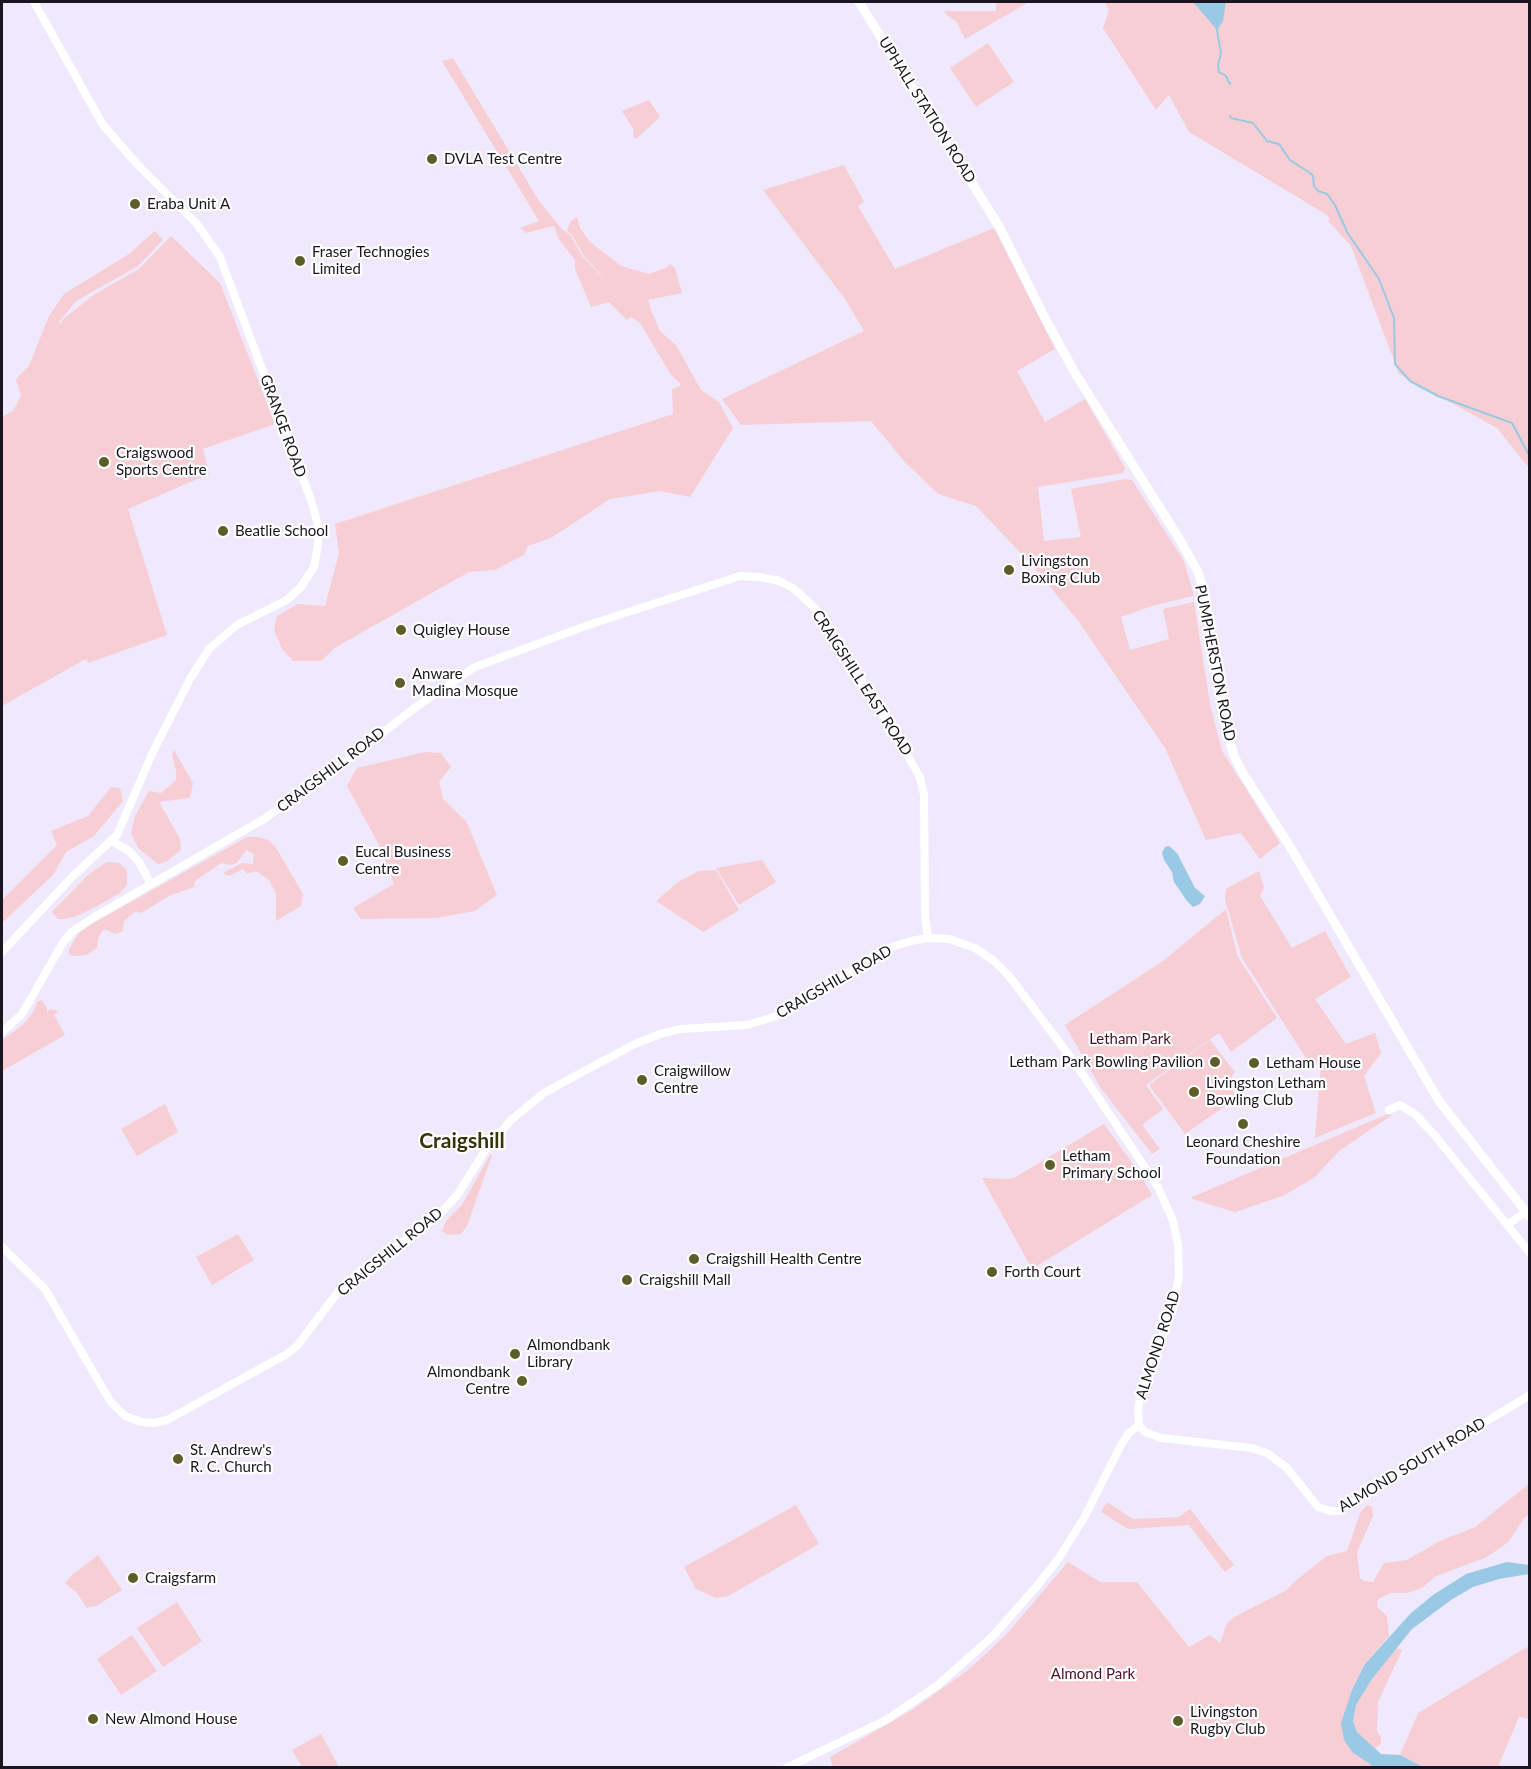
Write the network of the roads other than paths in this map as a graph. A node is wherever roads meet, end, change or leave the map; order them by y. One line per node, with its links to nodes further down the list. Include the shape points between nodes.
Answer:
1 (34, 2): 5 (street, GRANGE ROAD, via 103,125 197,224 220,258 318,525 314,567 301,587 287,600 223,635 198,665)
2 (859, 2): 3 (main road, UPHALL STATION ROAD)
3 (995, 219): 11 (main road, PUMPHERSTON ROAD, via 1075,373 1198,572 1206,596 1224,718 1234,756 1244,775 1439,1101)
4 (416, 707): 6 (street, CRAIGSHILL ROAD, via 285,806); 7 (street, CRAIGSHILL EAST ROAD, via 492,659 591,624 740,576 779,580 814,607 909,756 923,785)
5 (111, 841): 6 (street, via 129,851); 8 (street, GRANGE ROAD)
6 (151, 884): 9 (street, CRAIGSHILL ROAD, via 73,931 22,1014)
7 (928, 938): 13 (street, CRAIGSHILL ROAD, via 892,947 783,1014 747,1025 660,1034 544,1093 497,1134 458,1194 438,1215 346,1283 297,1346 167,1420 141,1422 125,1416 110,1401 45,1289); 16 (street, ALMOND ROAD, via 967,945 994,961 1009,976 1148,1168 1167,1204 1178,1245 1179,1276 1173,1309 1141,1394)
8 (2, 952)
9 (2, 1032)
10 (1389, 1110): 12 (street, via 1400,1105 1414,1114)
11 (1528, 1215): 12 (street)
12 (1507, 1226): 14 (street)
13 (2, 1247)
14 (1530, 1253)
15 (1530, 1395): 16 (street, ALMOND SOUTH ROAD, via 1344,1509 1330,1511 1318,1507 1287,1468 1267,1453 1161,1438)
16 (1139, 1425): 17 (street, via 1121,1445 1059,1558 993,1636 938,1685 886,1720)
17 (786, 1767)

